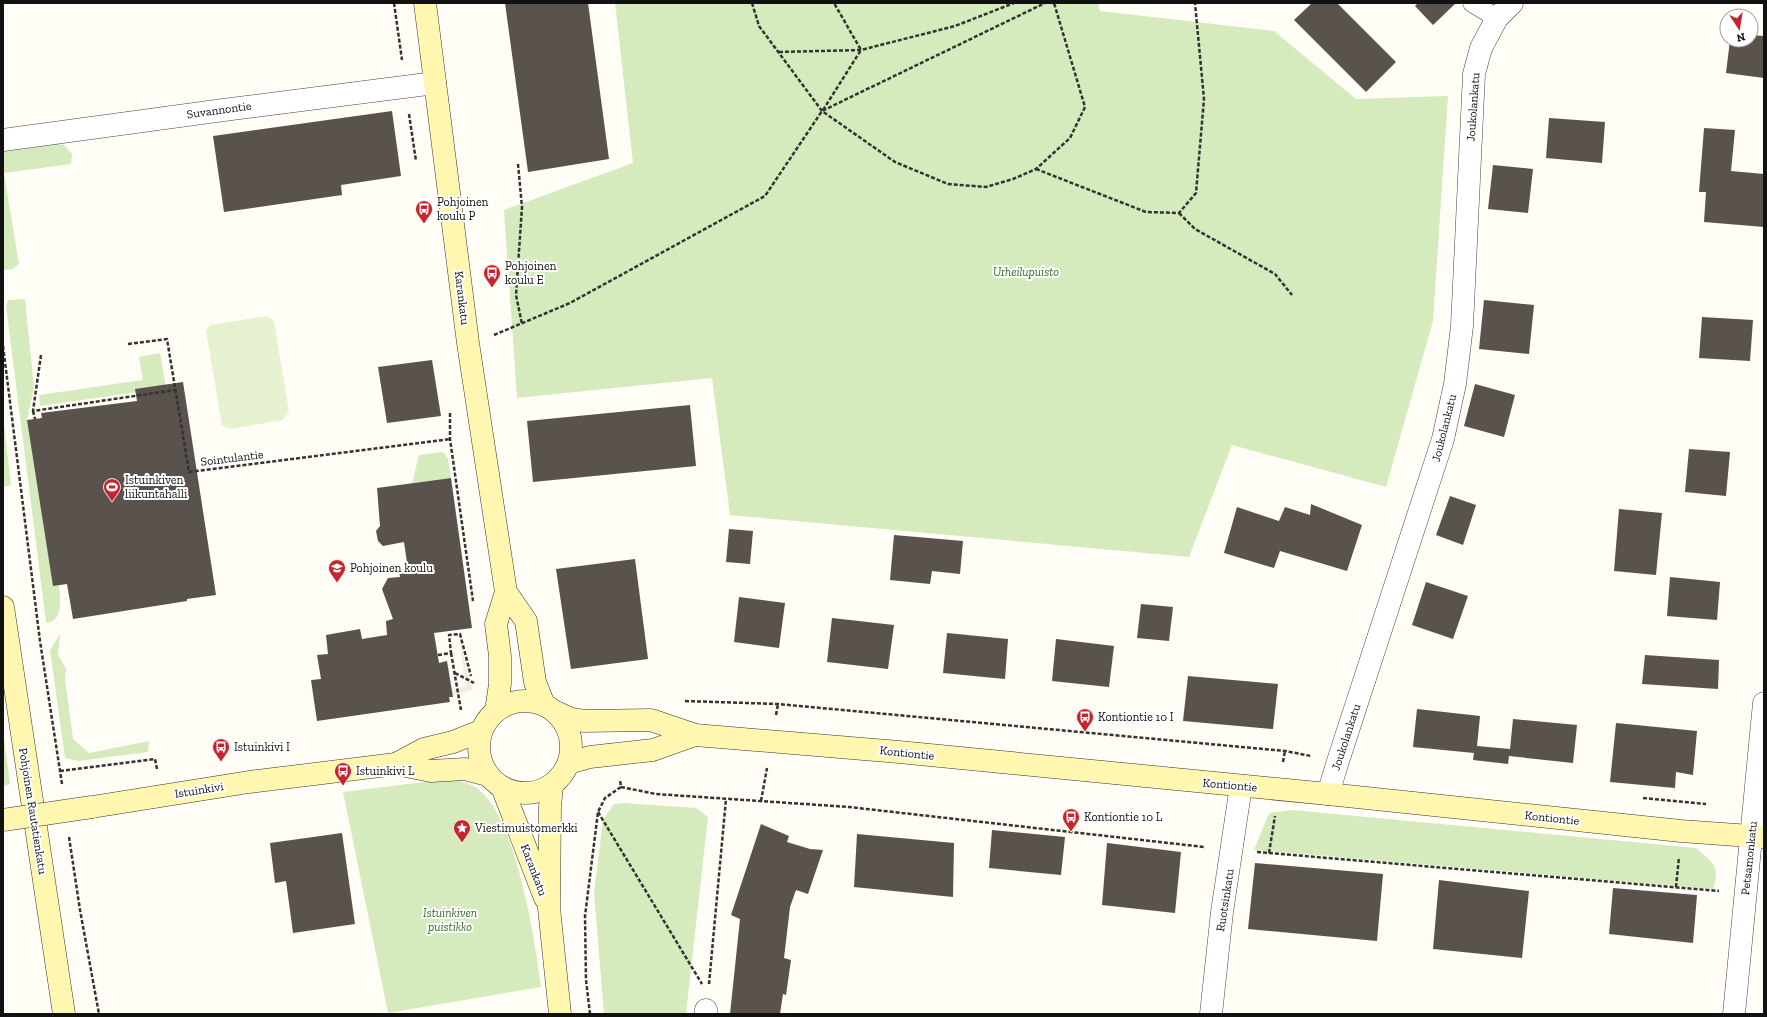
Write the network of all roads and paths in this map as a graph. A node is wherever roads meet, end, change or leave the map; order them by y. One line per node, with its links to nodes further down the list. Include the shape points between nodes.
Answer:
1 (425, 3): 12 (street, Karankatu)
2 (752, 3): 11 (path, via 759,26)
3 (834, 3): 10 (path)
4 (1014, 3): 10 (path, via 955,26)
5 (1045, 3): 13 (path)
6 (1054, 3): 16 (path, via 1085,107 1070,138)
7 (1195, 3): 17 (path, via 1204,99 1196,193)
8 (1472, 3): 9 (lane)
9 (1504, 10): 43 (street, Joukolankatu, via 1481,48 1474,74 1462,326 1455,384 1443,439)
10 (861, 50): 11 (path); 13 (path)
11 (779, 52): 13 (path)
12 (435, 83): 14 (street, Suvannontie); 20 (street, Karankatu)
13 (822, 111): 16 (path, via 895,162 948,184 986,187); 19 (path, via 766,196 570,303)
14 (3, 140)
15 (518, 164): 19 (path, via 522,207 516,295)
16 (1036, 169): 17 (path, via 1146,212)
17 (1179, 213): 18 (path, via 1195,229 1275,274)
18 (1292, 296)
19 (522, 324): 20 (path)
20 (468, 343): 28 (street, Karankatu)
21 (128, 344): 24 (path, Sointulantie, via 167,339)
22 (3, 346): 46 (path, via 40,642)
23 (41, 355): 25 (path)
24 (175, 390): 25 (path); 27 (path, Sointulantie, via 189,472)
25 (33, 411): 26 (path)
26 (34, 419)
27 (450, 439)
28 (506, 592): 35 (street, Karankatu, via 526,621 535,682); 36 (street, Karankatu, via 496,624 500,656 500,684)
29 (3, 607): 63 (street, Pohjoinen Rautatienkatu)
30 (451, 653): 31 (path); 32 (path); 32 (path, via 449,635 460,634 472,682)
31 (438, 655)
32 (455, 673): 37 (path)
33 (684, 701): 42 (path, via 778,704 1285,751)
34 (1764, 703): 58 (street, Petsamonkatu)
35 (551, 709): 36 (street, via 533,701 521,701 510,703); 39 (street, Kontiontie, via 571,719 585,721 651,720); 44 (street, via 565,724 570,737)
36 (496, 711): 38 (street)
37 (462, 716)
38 (481, 731): 45 (street, Istuinkivi, via 453,742 424,749); 48 (street, via 478,746 481,762)
39 (695, 735): 41 (street, Kontiontie, via 653,750); 51 (street, Kontiontie)
40 (1312, 750): 42 (path)
41 (618, 754): 44 (street, Kontiontie, via 590,757); 52 (path)
42 (1308, 756): 43 (path)
43 (1338, 761): 53 (street, Joukolankatu)
44 (568, 763): 49 (street, via 562,776)
45 (396, 764): 48 (street, Istuinkivi, via 431,771 465,769); 56 (street, Istuinkivi, bridge, via 248,782)
46 (60, 771): 47 (path, via 155,759); 50 (path)
47 (158, 772)
48 (495, 781): 49 (street, via 522,793 543,790); 61 (street, Karankatu)
49 (552, 785): 61 (street, Karankatu)
50 (62, 786)
51 (1241, 786): 53 (street, Kontiontie); 59 (street, Ruotsinkatu)
52 (621, 787): 54 (path, via 656,794); 55 (path, via 605,798)
53 (1328, 794): 58 (street, Kontiontie, via 1681,831)
54 (726, 799): 59 (path, via 849,807); 62 (path)
55 (598, 812): 62 (path); 66 (path, via 585,916 586,980)
56 (3, 820)
57 (69, 832): 64 (path)
58 (1758, 836): 60 (street, Petsamonkatu)
59 (1232, 850): 60 (path); 67 (street, Ruotsinkatu, via 1222,912)
60 (1745, 893): 68 (street, Petsamonkatu)
61 (549, 908): 65 (street, Karankatu)
62 (707, 1006)
63 (64, 1014)
64 (99, 1014)
65 (560, 1014)
66 (590, 1014)
67 (1211, 1014)
68 (1734, 1014)

